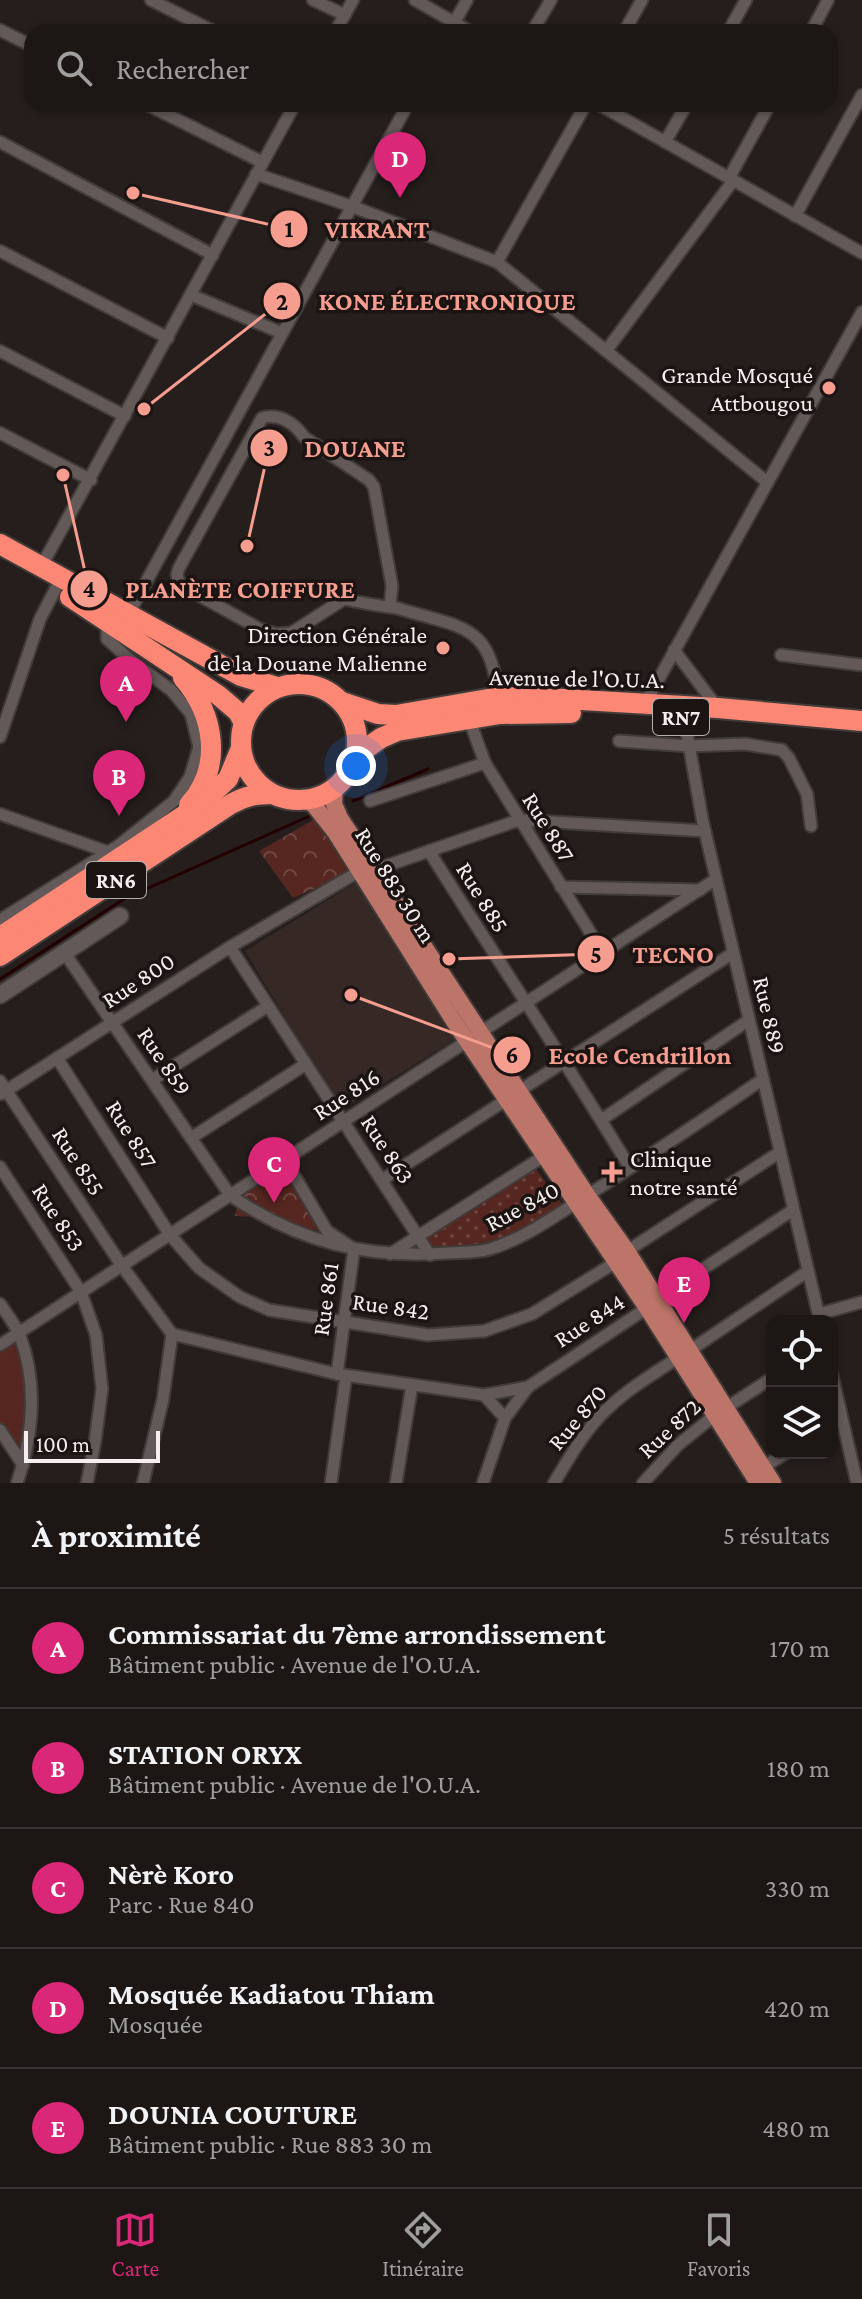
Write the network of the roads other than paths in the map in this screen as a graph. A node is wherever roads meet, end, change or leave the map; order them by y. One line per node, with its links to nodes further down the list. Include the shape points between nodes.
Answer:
1 (151, 0): 11 (street)
2 (313, 0): 10 (street)
3 (353, 0): 10 (street)
4 (415, 0): 13 (street)
5 (467, 0): 14 (street)
6 (551, 0): 15 (street)
7 (642, 0): 16 (street)
8 (746, 0): 17 (street)
9 (828, 0): 18 (street)
10 (345, 15): 12 (street)
11 (199, 24)
12 (340, 24)
13 (448, 24)
14 (454, 24)
15 (537, 24)
16 (628, 24)
17 (732, 24)
18 (815, 24)
19 (0, 30): 20 (street)
20 (24, 42)
21 (862, 95): 35 (street)
22 (162, 112): 31 (street)
23 (290, 112): 31 (street)
24 (404, 112): 34 (street)
25 (581, 112): 39 (street)
26 (612, 112): 30 (street)
27 (682, 112): 30 (street)
28 (766, 112): 33 (street)
29 (0, 142): 38 (street)
30 (665, 142): 33 (street)
31 (262, 162): 32 (street)
32 (256, 174): 34 (street); 38 (street)
33 (731, 179): 35 (street); 45 (street)
34 (351, 206): 39 (street); 42 (street)
35 (795, 216): 37 (street)
36 (0, 251): 43 (street)
37 (862, 253)
38 (213, 255): 40 (street)
39 (497, 262): 45 (street)
40 (191, 295): 42 (street); 43 (street)
41 (862, 312): 49 (street)
42 (282, 333): 55 (street)
43 (168, 338): 46 (street)
44 (0, 351): 46 (street)
45 (606, 351): 49 (street)
46 (125, 416): 48 (street)
47 (0, 433): 48 (street)
48 (91, 480): 52 (street)
49 (767, 482): 57 (street)
50 (0, 544): 52 (highway)
51 (0, 556): 53 (highway)
52 (41, 567): 55 (highway)
53 (56, 588): 56 (highway); 71 (street, via 40,619)
54 (390, 607): 54 (street, via 344,599 291,633 276,634 178,581 179,568 262,418 281,418 374,487 392,586); 64 (street, via 475,635 493,664)
55 (128, 615): 61 (highway, via 241,676)
56 (107, 621): 59 (highway); 87 (street, via 107,639 191,714 199,747 190,777 174,801)
57 (674, 650): 63 (street); 65 (street)
58 (781, 655): 60 (street)
59 (160, 656): 69 (highway, via 218,695); 83 (highway, via 196,693 209,722 210,760 204,782)
60 (862, 665)
61 (277, 687): 62 (highway, via 319,686); 69 (highway, via 257,702)
62 (342, 702): 64 (highway, Avenue de l'O.U.A. / RN7, via 396,715); 75 (highway, via 356,729)
63 (645, 704): 64 (highway, Avenue de l'O.U.A. / RN7, via 547,698); 65 (highway, Avenue de l'O.U.A. / RN7)
64 (499, 706): 66 (highway, Avenue de l'O.U.A. / RN7); 67 (highway, Avenue de l'O.U.A. / RN7)
65 (718, 708): 68 (highway, Avenue de l'O.U.A. / RN7)
66 (684, 717): 70 (highway, Avenue de l'O.U.A. / RN7); 73 (street, Rue 889)
67 (469, 719): 75 (highway, Avenue de l'O.U.A. / RN7, via 397,731); 76 (street, Rue 887)
68 (862, 721)
69 (244, 723): 74 (highway)
70 (862, 734)
71 (0, 737)
72 (619, 741): 73 (street)
73 (689, 746): 84 (street, via 745,744 782,750 807,794); 85 (street, Rue 889)
74 (241, 748): 78 (highway, via 254,779); 83 (highway, RN6, via 235,768 218,790)
75 (354, 760): 77 (highway)
76 (485, 763): 80 (street); 82 (street, Rue 887)
77 (335, 788): 79 (highway); 88 (main road, via 334,804)
78 (272, 794): 79 (highway); 99 (highway, RN6, via 245,796 231,804)
79 (303, 800): 88 (main road, Rue 883 30 m, via 324,816)
80 (370, 801)
81 (0, 814): 87 (street)
82 (519, 820): 85 (street); 86 (street); 90 (street, Rue 887)
83 (170, 826): 87 (highway, RN6)
84 (811, 826)
85 (705, 831): 89 (street, Rue 889)
86 (429, 851): 88 (street); 101 (street, Rue 885)
87 (111, 855): 93 (street); 94 (highway, RN6)
88 (366, 871): 95 (street, Rue 800); 105 (main road)
89 (716, 879): 91 (street, Rue 816); 98 (street, Rue 889)
90 (561, 887): 91 (street); 97 (street, Rue 887)
91 (701, 890): 97 (street, Rue 816)
92 (120, 916): 96 (street)
93 (0, 920)
94 (0, 937)
95 (230, 947): 102 (street, Rue 863); 104 (street, Rue 800)
96 (64, 952): 100 (street); 104 (street, Rue 859)
97 (603, 953): 101 (street, Rue 816)
98 (733, 953): 103 (street, Rue 889); 107 (street)
99 (0, 956)
100 (0, 995)
101 (526, 1003): 105 (street, Rue 816); 107 (street, Rue 885)
102 (268, 1006): 108 (street, Rue 863); 110 (street)
103 (749, 1020): 109 (street, Rue 889); 113 (street)
104 (112, 1023): 106 (street, Rue 800); 110 (street, Rue 859)
105 (474, 1037): 112 (main road); 114 (street, Rue 816)
106 (57, 1058): 111 (street, Rue 800); 125 (street, Rue 857)
107 (565, 1062): 112 (street); 113 (street, Rue 885)
108 (306, 1064): 114 (street, Rue 863); 115 (street)
109 (763, 1079): 116 (street, Rue 889); 120 (street, Rue 840)
110 (152, 1080): 115 (street, Rue 859)
111 (2, 1089): 131 (street, Rue 855)
112 (513, 1096): 117 (main road); 121 (street); 123 (main road)
113 (601, 1120): 120 (street, Rue 885)
114 (344, 1122): 118 (street, Rue 816); 121 (street, Rue 863)
115 (191, 1138): 122 (street, Rue 859)
116 (780, 1152): 124 (street, Rue 889); 130 (street, Rue 842)
117 (544, 1156): 123 (main road); 126 (street)
118 (285, 1160): 122 (street, Rue 816); 127 (street, Rue 861, via 327,1231)
119 (0, 1167): 133 (street, Rue 853)
120 (630, 1168): 123 (street, Rue 840)
121 (382, 1180): 126 (street, Rue 863)
122 (230, 1195): 125 (street, Rue 816); 127 (street, Rue 840, via 314,1240)
123 (581, 1199): 129 (street, Rue 840, via 493,1249); 130 (main road)
124 (793, 1210): 132 (street, Rue 889); 136 (street, Rue 844)
125 (170, 1235): 131 (street, Rue 816); 139 (street, Rue 842, via 199,1268 240,1297 269,1310)
126 (418, 1236): 128 (street); 129 (street, Rue 863)
127 (354, 1249): 128 (street, Rue 840); 139 (street, Rue 861)
128 (389, 1254): 129 (street, Rue 840)
129 (430, 1255)
130 (622, 1257): 136 (main road); 139 (street, Rue 842, via 532,1314 484,1331 428,1335)
131 (122, 1266): 133 (street, Rue 816); 141 (street, Rue 855)
132 (808, 1271): 137 (street, Rue 889); 143 (street, Rue 870)
133 (81, 1292): 140 (street, Rue 816); 158 (street, Rue 853, via 96,1335 102,1389)
134 (862, 1302): 138 (street)
135 (0, 1304): 140 (street)
136 (652, 1304): 143 (main road); 147 (street, Rue 844)
137 (819, 1315)
138 (828, 1315)
139 (343, 1321): 144 (street, Rue 861)
140 (19, 1333): 142 (street, Rue 816); 154 (street, via 32,1380 31,1432)
141 (172, 1334): 144 (street); 159 (street)
142 (0, 1345)
143 (684, 1354): 149 (main road); 163 (street, Rue 870, via 605,1411)
144 (341, 1375): 146 (street); 160 (street, Rue 861)
145 (766, 1382): 149 (street, Rue 872)
146 (412, 1385): 148 (street); 161 (street)
147 (528, 1387): 148 (street); 150 (street)
148 (484, 1395): 150 (street)
149 (720, 1411): 155 (street, Rue 872); 156 (main road)
150 (505, 1418): 162 (street)
151 (838, 1425): 167 (street)
152 (0, 1430): 154 (street)
153 (779, 1459): 156 (street)
154 (23, 1465): 157 (street)
155 (655, 1471): 164 (street, Rue 872); 165 (street)
156 (760, 1475): 166 (main road)
157 (18, 1483)
158 (87, 1483)
159 (143, 1483)
160 (331, 1483)
161 (396, 1483)
162 (483, 1483)
163 (554, 1483)
164 (643, 1483)
165 (663, 1483)
166 (773, 1483)
167 (857, 1483)

